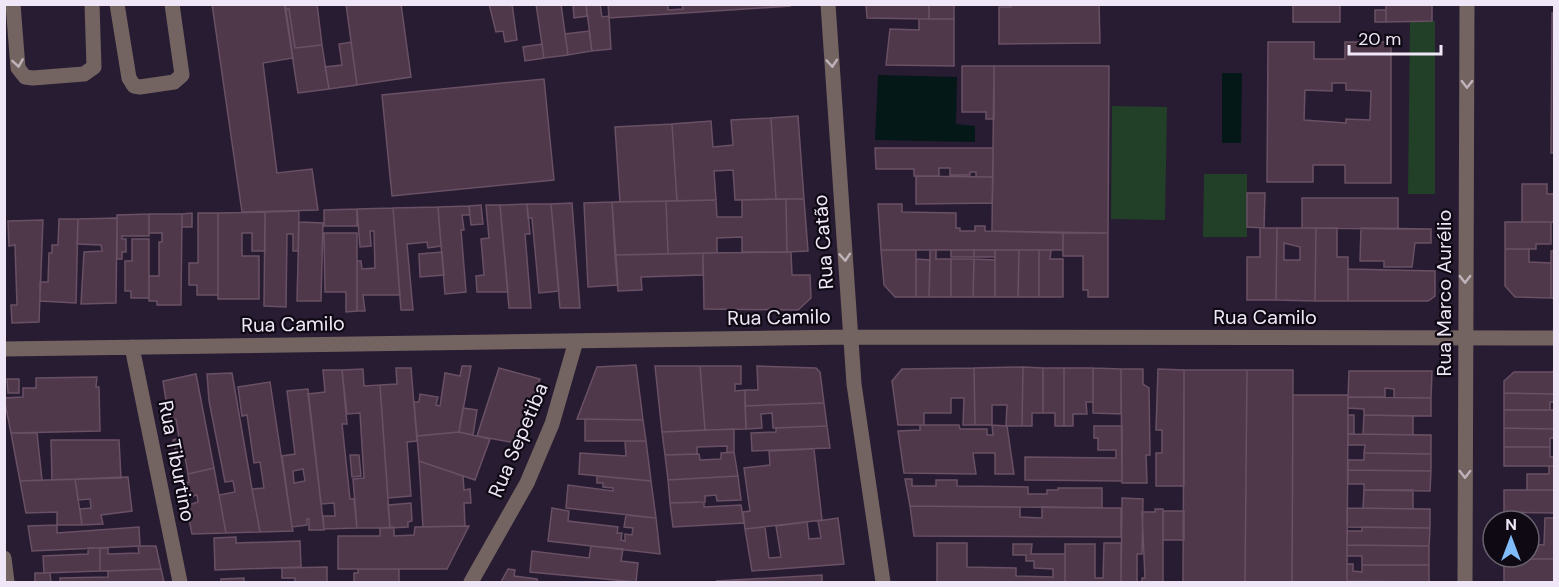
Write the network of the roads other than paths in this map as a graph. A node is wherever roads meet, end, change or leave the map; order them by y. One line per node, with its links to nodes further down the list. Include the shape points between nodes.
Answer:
1 (14, 4): 2 (street, one-way to 2, via 18,68 25,77 33,78 84,74 94,67)
2 (92, 4)
3 (117, 4): 4 (street, via 129,78 134,86 140,87 174,82 182,75)
4 (172, 4)
5 (828, 4): 7 (street, Rua Catão, one-way to 7)
6 (1467, 4): 8 (street, Rua Marco Aurélio, one-way to 8)
7 (850, 337): 8 (street, Rua Camilo); 10 (street, Rua Camilo); 17 (street, Rua Catão)
8 (1466, 338): 9 (street, Rua Camilo); 18 (street, Rua Marco Aurélio, one-way to 18)
9 (1554, 338)
10 (576, 341): 11 (street, Rua Camilo); 16 (street, Rua Sepetiba, via 552,423 527,483)
11 (132, 347): 12 (street, Rua Camilo); 15 (street, Rua Tiburtino)
12 (4, 349)
13 (4, 558): 14 (street)
14 (7, 582)
15 (180, 582)
16 (471, 582)
17 (883, 582)
18 (1466, 582)

